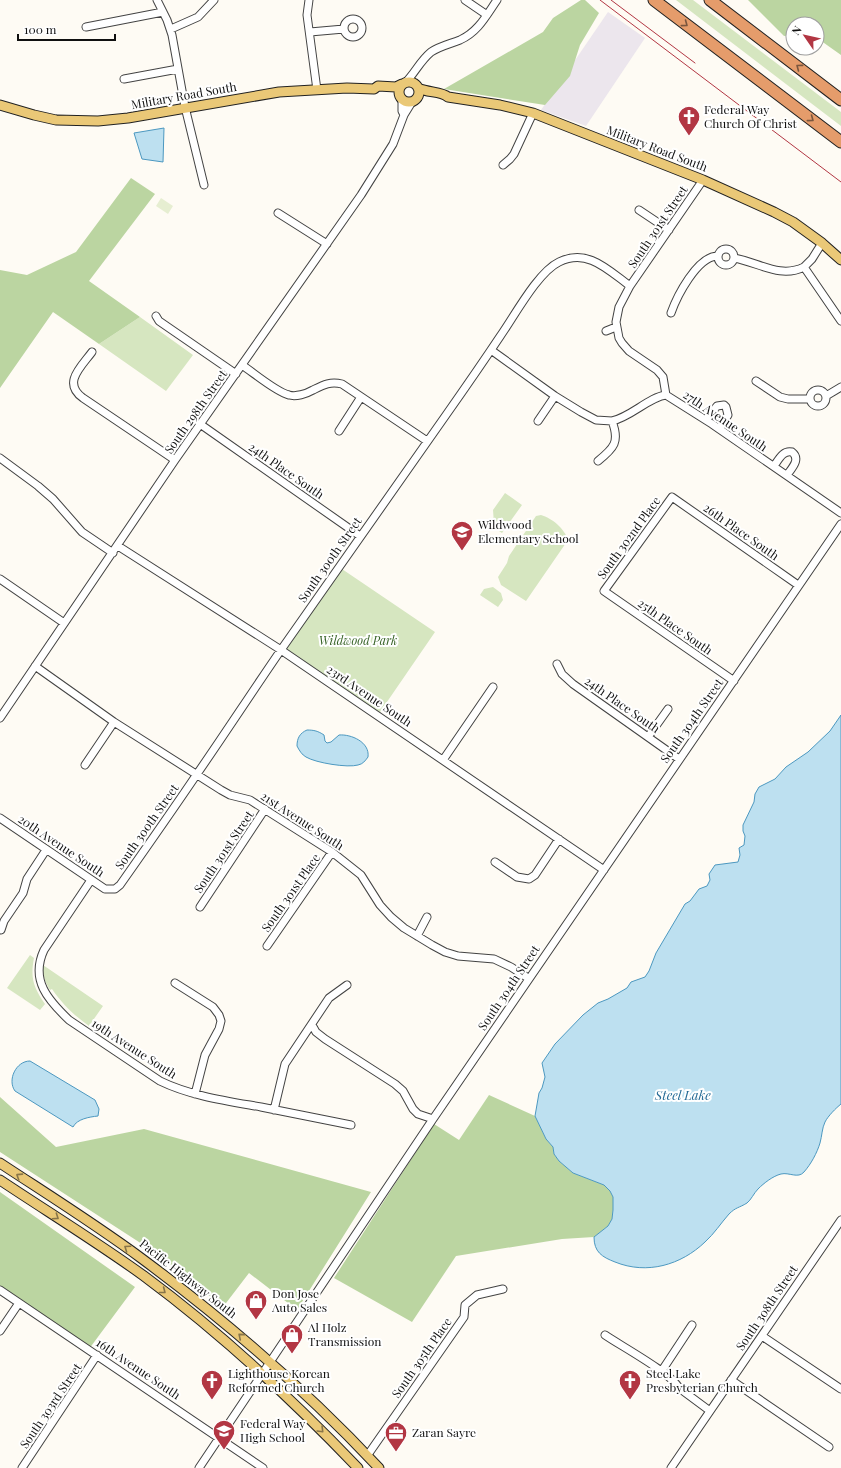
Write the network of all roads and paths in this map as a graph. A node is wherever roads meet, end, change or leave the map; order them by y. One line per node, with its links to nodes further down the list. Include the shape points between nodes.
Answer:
1 (156, 0): 8 (street)
2 (214, 0): 11 (street, via 198,16)
3 (309, 0): 13 (street, via 307,15)
4 (465, 0): 9 (street)
5 (497, 0): 9 (street)
6 (654, 0): 29 (highway, one-way to 29)
7 (710, 0): 23 (highway, one-way to 7)
8 (163, 12): 10 (street); 11 (street)
9 (487, 15): 15 (street, via 472,32 433,51)
10 (86, 27)
11 (171, 29): 14 (street)
12 (344, 29): 13 (street)
13 (310, 32): 20 (street)
14 (178, 69): 16 (street); 26 (street)
15 (414, 71): 17 (street); 18 (street)
16 (124, 79)
17 (404, 84): 18 (main road, via 410,82); 19 (main road, Military Road South, via 378,86); 22 (main road, via 399,91)
18 (417, 86): 21 (main road, Military Road South); 24 (main road, via 419,94)
19 (374, 89): 20 (main road, Military Road South); 22 (main road, Military Road South, via 391,92)
20 (317, 90): 26 (main road, Military Road South, via 279,92)
21 (448, 97): 24 (main road, Military Road South, via 422,98); 27 (main road, Military Road South)
22 (401, 99): 24 (main road, via 405,102); 28 (street, South 298th Street)
23 (841, 100)
24 (414, 101): 28 (street, South 298th Street)
25 (0, 104): 26 (main road, Military Road South, via 42,117 82,122 128,118)
26 (185, 107): 32 (street)
27 (533, 113): 30 (street, via 514,154); 31 (main road, Military Road South)
28 (404, 115): 37 (street, South 298th Street, via 387,156)
29 (841, 142)
30 (503, 165)
31 (703, 180): 35 (street, South 301st Street); 36 (main road, Military Road South, via 780,215)
32 (204, 184)
33 (639, 210): 35 (street)
34 (278, 212): 37 (street)
35 (669, 230): 42 (street, South 301st Street)
36 (822, 243): 40 (main road, Military Road South); 41 (street)
37 (327, 244): 50 (street, South 298th Street)
38 (717, 256): 39 (street, via 720,251 728,249 733,252); 39 (street, via 720,263 725,266 732,263); 43 (street, via 705,260 696,270 680,292)
39 (734, 258): 41 (street, via 778,271)
40 (841, 260)
41 (804, 267): 45 (street)
42 (630, 286): 46 (street, via 619,307); 48 (street, South 300th Street, via 588,259 559,262 546,272)
43 (671, 313)
44 (156, 316): 51 (street, via 159,321)
45 (841, 321)
46 (616, 327): 47 (street); 54 (street, 27th Avenue South, via 625,347 663,377)
47 (606, 331)
48 (491, 350): 55 (street); 65 (street, South 300th Street)
49 (92, 352): 67 (street, via 74,378 73,387 76,392)
50 (242, 365): 51 (street, South 298th Street); 57 (street, via 290,395 334,382 342,384)
51 (236, 374): 62 (street, South 298th Street)
52 (756, 381): 58 (street, via 780,397)
53 (841, 387): 56 (street)
54 (666, 395): 59 (street, 27th Avenue South); 61 (street)
55 (555, 396): 60 (street); 61 (street, via 593,419)
56 (826, 396): 58 (street, via 816,390); 58 (street, via 824,404 818,406 813,405)
57 (360, 397): 64 (street); 65 (street)
58 (810, 399)
59 (706, 420): 63 (street, 27th Avenue South); 63 (street, via 717,406 724,405 728,415)
60 (538, 421)
61 (612, 422): 68 (street, via 616,439 610,450)
62 (200, 424): 67 (street, South 298th Street); 74 (street, 24th Place South)
63 (719, 429): 69 (street, 27th Avenue South)
64 (339, 431)
65 (427, 441): 74 (street, South 300th Street)
66 (0, 458): 76 (street, via 48,495 82,532)
67 (175, 460): 75 (street, South 298th Street)
68 (598, 461)
69 (774, 466): 70 (street, 27th Avenue South); 70 (street, via 783,454 787,451 792,452 796,456 796,461)
70 (787, 475): 72 (street, 27th Avenue South)
71 (672, 497): 78 (street, 26th Place South); 79 (street, South 302nd Place)
72 (841, 513)
73 (841, 524): 78 (street, South 304th Street)
74 (360, 536): 81 (street, South 300th Street)
75 (118, 546): 76 (street, South 298th Street); 81 (street, 23rd Avenue South)
76 (113, 553): 80 (street, South 298th Street)
77 (0, 579): 80 (street)
78 (798, 585): 84 (street, South 304th Street)
79 (604, 591): 84 (street, 25th Place South)
80 (64, 623): 83 (street, South 298th Street)
81 (281, 650): 91 (street, 23rd Avenue South); 93 (street, South 300th Street)
82 (557, 664): 89 (street, 24th Place South, via 570,682)
83 (35, 666): 87 (street, South 298th Street); 88 (street, 21st Avenue South)
84 (734, 681): 90 (street, South 304th Street)
85 (493, 686): 91 (street)
86 (668, 709): 89 (street)
87 (0, 718)
88 (114, 722): 92 (street); 93 (street, 21st Avenue South)
89 (648, 737): 90 (street, 24th Place South)
90 (679, 759): 100 (street, South 304th Street)
91 (443, 760): 96 (street, 23rd Avenue South)
92 (85, 765)
93 (197, 775): 94 (street, 21st Avenue South, via 230,795 250,800); 102 (street, South 300th Street, via 120,885)
94 (266, 808): 98 (street, 21st Avenue South); 103 (street, South 301st Street)
95 (0, 819): 97 (street, 20th Avenue South)
96 (559, 838): 99 (street, via 535,875 528,879 517,877); 100 (street, 23rd Avenue South)
97 (46, 850): 101 (street, 20th Avenue South); 105 (street, via 27,879 23,893)
98 (332, 852): 106 (street, 21st Avenue South, via 361,875 391,917); 107 (street, South 301st Place)
99 (495, 862)
100 (604, 870): 108 (street, South 304th Street)
101 (91, 880): 102 (street, 20th Avenue South); 112 (street, 19th Avenue South, via 44,950 38,968 40,982 58,1010 69,1020 160,1081)
102 (110, 890)
103 (200, 907)
104 (427, 917): 106 (street)
105 (0, 930)
106 (417, 936): 108 (street, 21st Avenue South, via 464,958 494,959)
107 (267, 946)
108 (528, 978): 114 (street, South 304th Street)
109 (175, 983): 112 (street, via 213,1007 219,1015 219,1029 205,1055)
110 (347, 985): 111 (street, via 329,998)
111 (312, 1026): 113 (street, via 285,1064); 114 (street, via 325,1039 403,1091 418,1114)
112 (195, 1094): 113 (street, 19th Avenue South)
113 (274, 1110): 115 (street, 19th Avenue South)
114 (433, 1119): 127 (street, South 304th Street)
115 (351, 1124)
116 (0, 1164): 127 (main road, Pacific Highway South, one-way to 116, via 140,1257)
117 (0, 1180): 129 (main road, Pacific Highway South, one-way to 129, via 143,1276 200,1320)
118 (841, 1220): 125 (street, South 308th Street)
119 (503, 1289): 135 (street, South 305th Place, via 477,1295 465,1305 464,1317)
120 (0, 1290): 121 (street, 16th Avenue South)
121 (19, 1303): 123 (street); 126 (street, 16th Avenue South)
122 (692, 1325): 128 (street)
123 (0, 1331)
124 (605, 1335): 128 (street)
125 (762, 1336): 130 (street, South 308th Street); 131 (street)
126 (97, 1355): 133 (street, 16th Avenue South); 136 (street, South 303rd Street)
127 (270, 1362): 129 (street, South 304th Street); 135 (main road, Pacific Highway South, via 321,1408)
128 (661, 1372): 132 (street)
129 (262, 1374): 133 (street, South 304th Street); 139 (main road, Pacific Highway South, one-way to 139)
130 (731, 1380): 132 (street, South 308th Street); 134 (street)
131 (841, 1389)
132 (710, 1411): 141 (street, South 308th Street)
133 (219, 1438): 137 (street, South 304th Street); 138 (street, 16th Avenue South)
134 (829, 1447)
135 (367, 1456): 140 (main road, Pacific Highway South)
136 (22, 1468)
137 (198, 1468)
138 (263, 1468)
139 (358, 1468)
140 (379, 1468)
141 (671, 1468)

